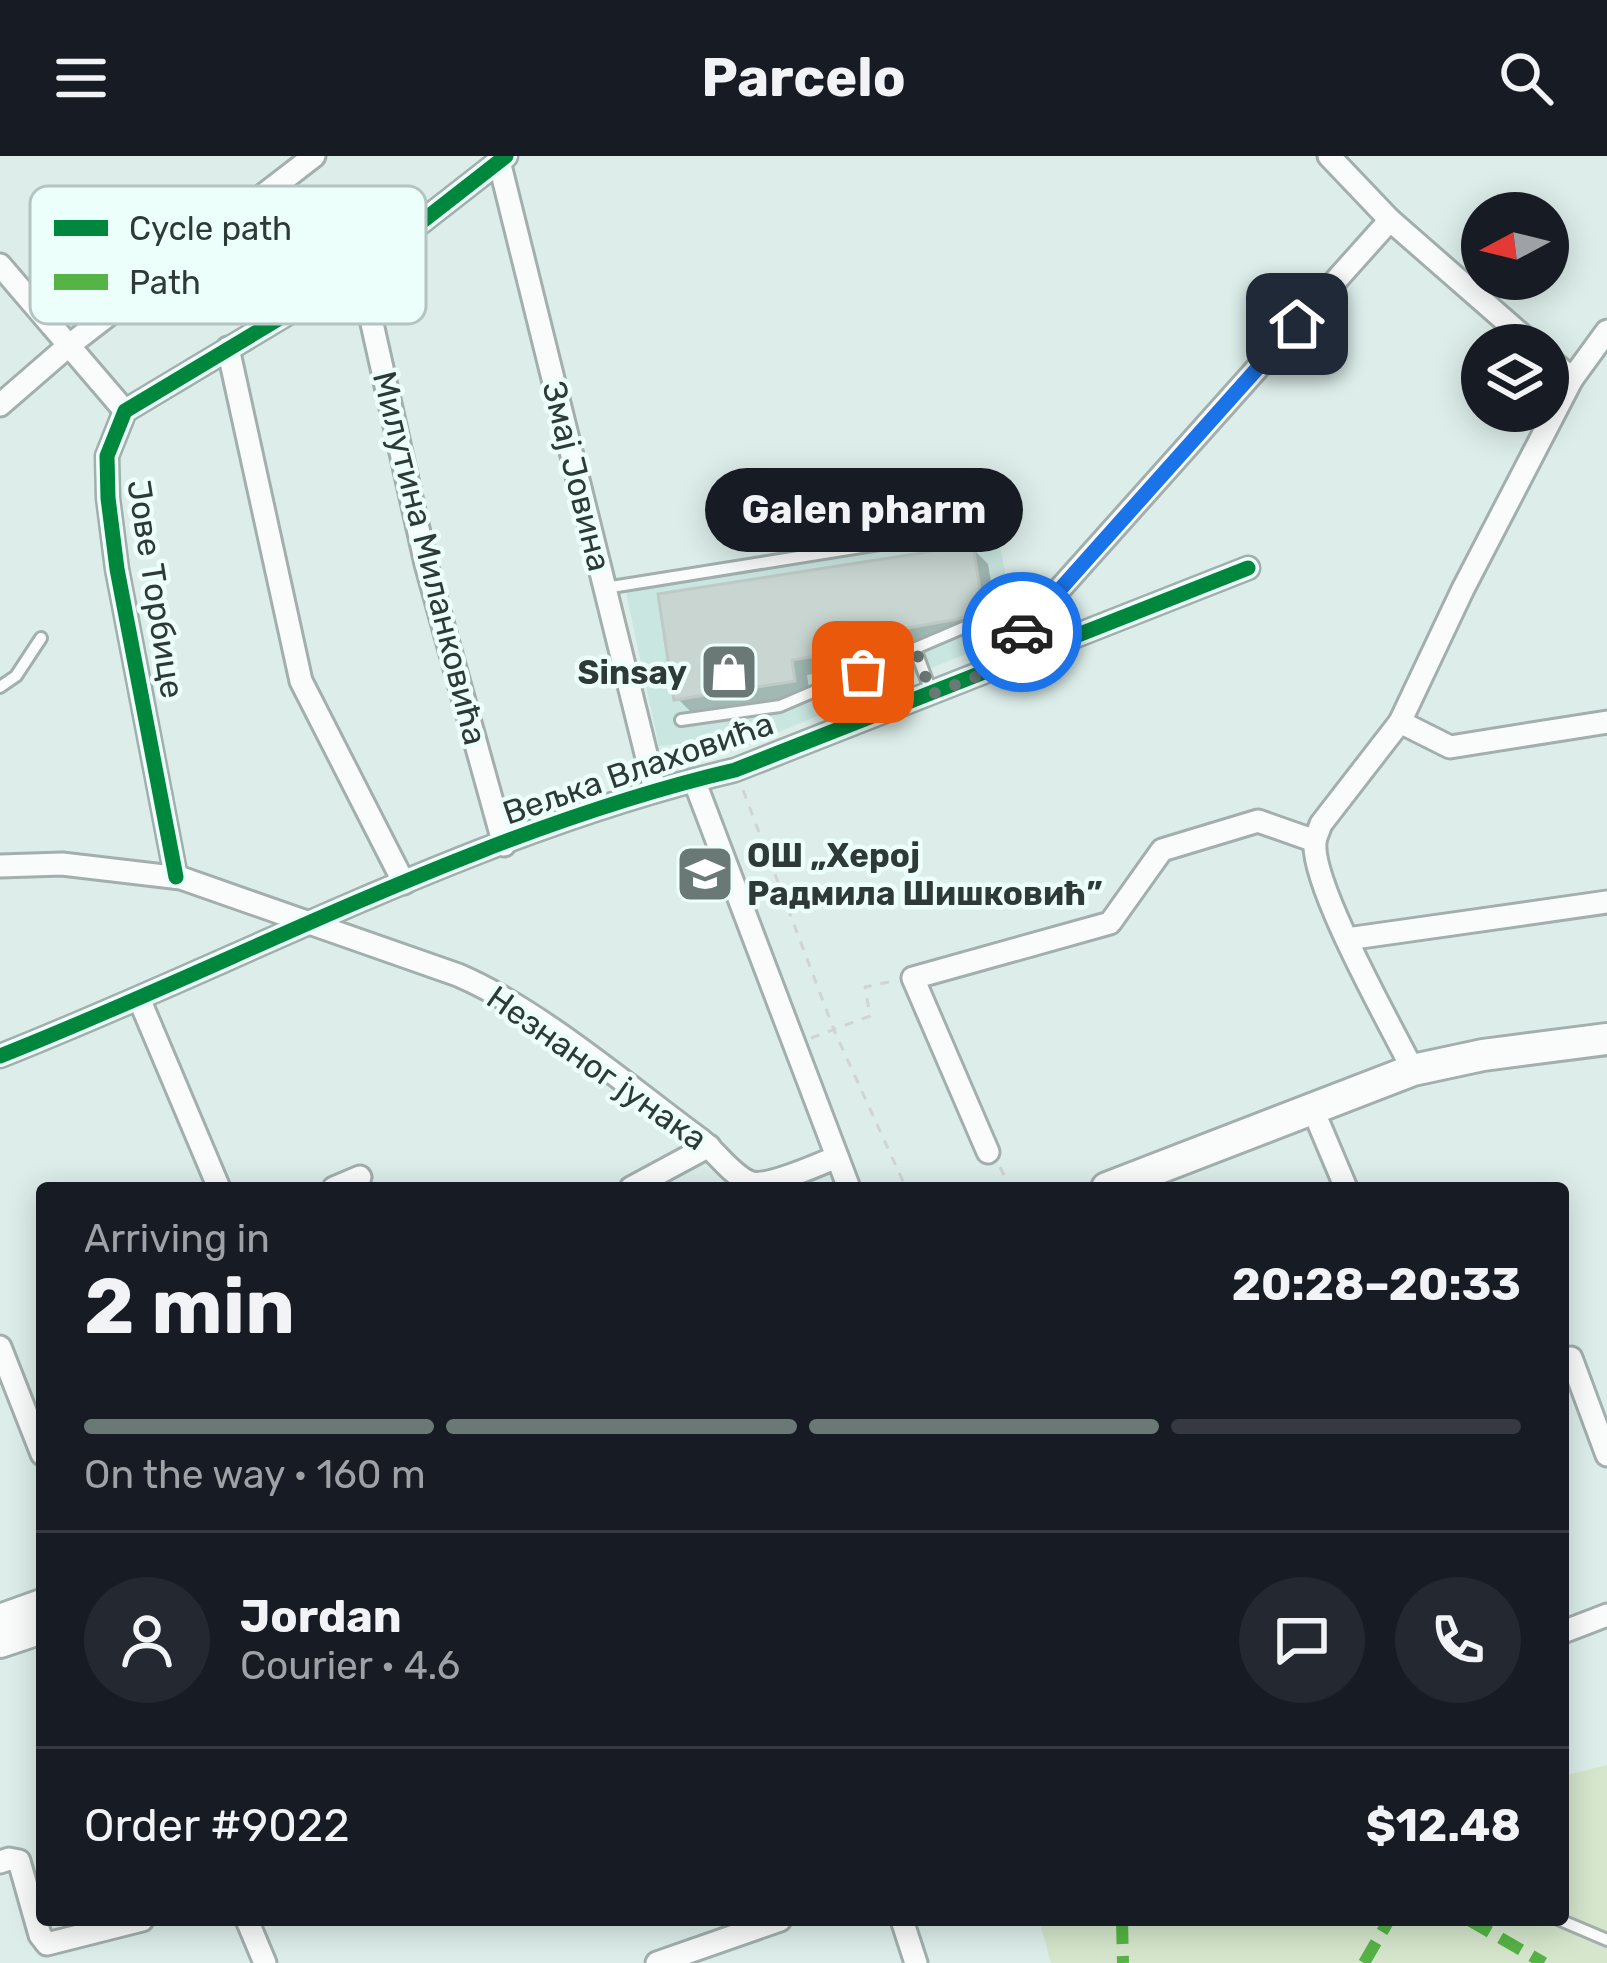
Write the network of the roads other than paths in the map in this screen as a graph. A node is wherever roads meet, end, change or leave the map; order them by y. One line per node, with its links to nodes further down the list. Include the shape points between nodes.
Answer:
1 (314, 156): 4 (street)
2 (1329, 156): 6 (street)
3 (502, 159): 5 (street); 22 (street, Змај Јовина)
4 (275, 186)
5 (426, 218)
6 (1390, 220): 13 (street); 26 (street)
7 (0, 265): 8 (street)
8 (30, 302)
9 (48, 324): 15 (street)
10 (97, 324): 15 (street)
11 (269, 324): 16 (street)
12 (372, 324): 35 (street, Милутина Миланковића, via 426,564)
13 (1509, 324)
14 (1606, 333): 17 (street)
15 (67, 347): 18 (street); 19 (street)
16 (228, 348): 19 (street); 38 (street, via 301,681)
17 (1571, 379): 30 (street)
18 (0, 405)
19 (125, 411): 37 (street, Јове Торбице, via 107,457 108,498)
20 (967, 530): 22 (lane)
21 (1248, 568): 26 (street, Вељка Влаховића)
22 (605, 587): 33 (street, Змај Јовина)
23 (986, 618): 25 (lane)
24 (41, 638): 27 (lane)
25 (915, 649): 28 (lane); 29 (lane, via 780,706)
26 (985, 673): 28 (street, Вељка Влаховића)
27 (0, 687)
28 (932, 694): 32 (street, Вељка Влаховића)
29 (681, 720)
30 (1400, 722): 31 (street, via 1450,747); 34 (street)
31 (1607, 722)
32 (694, 780): 33 (street, Вељка Влаховића); 50 (street)
33 (655, 790): 35 (street, Вељка Влаховића)
34 (1315, 841): 41 (street); 49 (street, via 1258,820 1162,850 1109,923 913,978)
35 (505, 845): 38 (street, Вељка Влаховића)
36 (0, 866): 37 (street, Незнаног јунака)
37 (176, 877): 40 (street, Незнаног јунака)
38 (404, 883): 40 (street, Вељка Влаховића)
39 (1607, 902): 41 (street)
40 (315, 922): 42 (street, Вељка Влаховића); 48 (street, Незнаног јунака, via 483,986)
41 (1347, 939): 46 (street)
42 (140, 1001): 45 (street, Вељка Влаховића); 52 (street)
43 (1607, 1039): 46 (main road)
44 (1607, 1054): 47 (main road, via 1427,1080)
45 (0, 1056)
46 (1413, 1070): 58 (main road)
47 (1319, 1124): 59 (main road); 60 (street)
48 (709, 1146): 54 (street); 55 (street, Незнаног јунака)
49 (988, 1152)
50 (837, 1157): 56 (street, Незнаног јунака); 57 (street)
51 (360, 1177): 53 (street)
52 (216, 1182)
53 (348, 1182)
54 (642, 1182)
55 (749, 1182)
56 (768, 1182)
57 (847, 1182)
58 (1123, 1182)
59 (1170, 1182)
60 (1343, 1182)
61 (0, 1347): 63 (street)
62 (1569, 1359): 64 (street)
63 (36, 1439)
64 (1607, 1454)
65 (36, 1607): 67 (main road)
66 (1607, 1615): 69 (street)
67 (0, 1620)
68 (36, 1630): 70 (main road)
69 (1569, 1630)
70 (0, 1642)
71 (0, 1862): 72 (street, via 19,1862)
72 (36, 1922)
73 (1569, 1924): 79 (lane)
74 (37, 1926): 75 (street, via 46,1944)
75 (118, 1926)
76 (250, 1926): 80 (street)
77 (763, 1926): 81 (street)
78 (904, 1926): 82 (street)
79 (1607, 1940)
80 (265, 1963)
81 (657, 1963)
82 (916, 1963)

